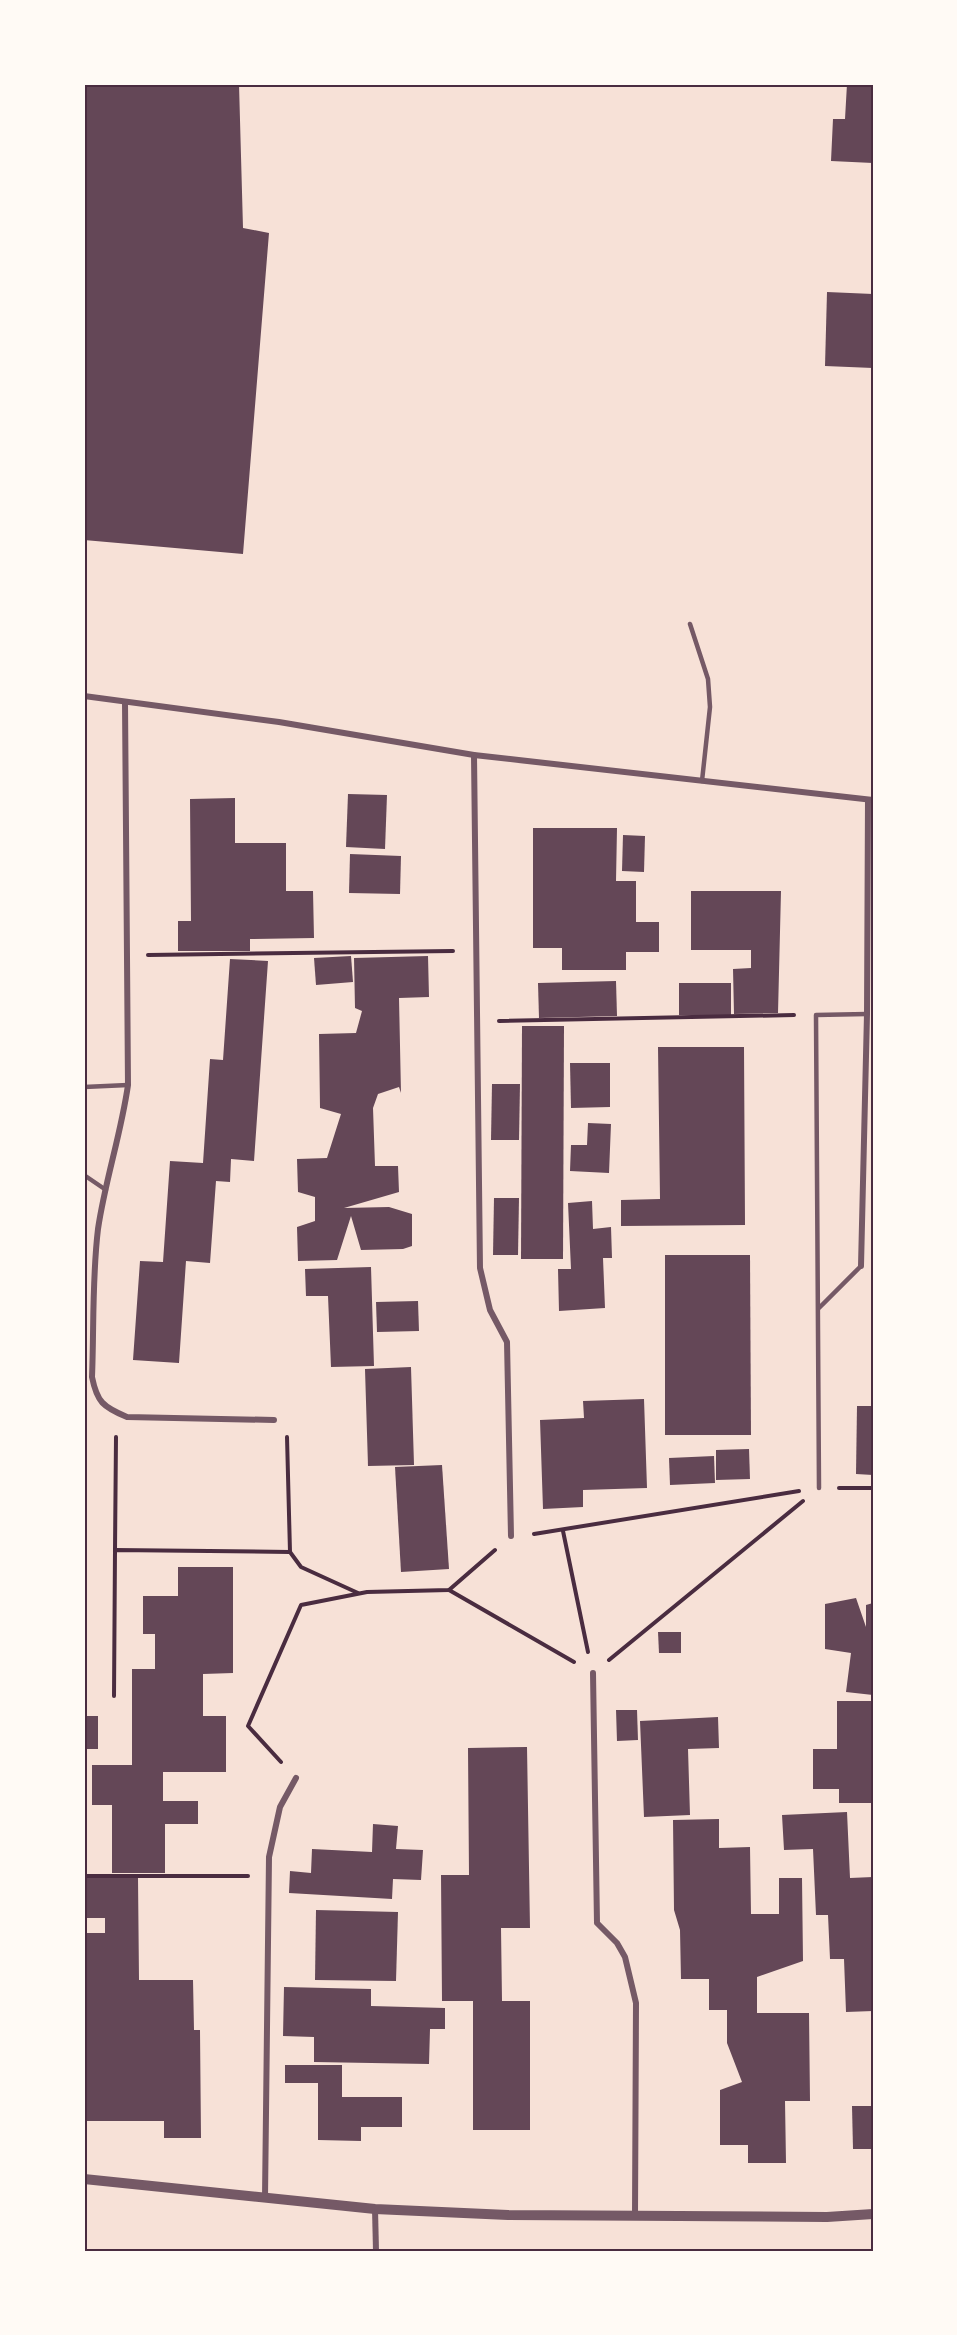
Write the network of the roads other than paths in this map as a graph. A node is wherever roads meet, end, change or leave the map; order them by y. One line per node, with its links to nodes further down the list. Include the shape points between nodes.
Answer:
1 (690, 624): 5 (lane, via 708,679 710,707)
2 (84, 696): 3 (street)
3 (125, 702): 4 (street, via 279,722); 8 (street)
4 (474, 755): 5 (street); 16 (street, via 480,1268 490,1310 507,1342)
5 (702, 781): 6 (street)
6 (871, 800): 7 (street)
7 (867, 1014): 12 (street); 13 (lane, via 816,1015)
8 (128, 1085): 9 (lane); 11 (street)
9 (84, 1087)
10 (84, 1175): 11 (lane)
11 (106, 1190): 14 (street, via 98,1233 92,1377 96,1395 107,1409 127,1417)
12 (861, 1266): 13 (lane)
13 (819, 1308): 15 (lane)
14 (274, 1420)
15 (819, 1488)
16 (511, 1536)
17 (592, 1673): 23 (street, via 597,1923 626,1957 636,2003)
18 (296, 1778): 20 (street, via 280,1807 269,1857)
19 (84, 2179): 20 (street)
20 (265, 2198): 21 (street)
21 (375, 2209): 23 (street); 24 (street)
22 (873, 2214): 23 (street)
23 (635, 2217)
24 (376, 2251)

